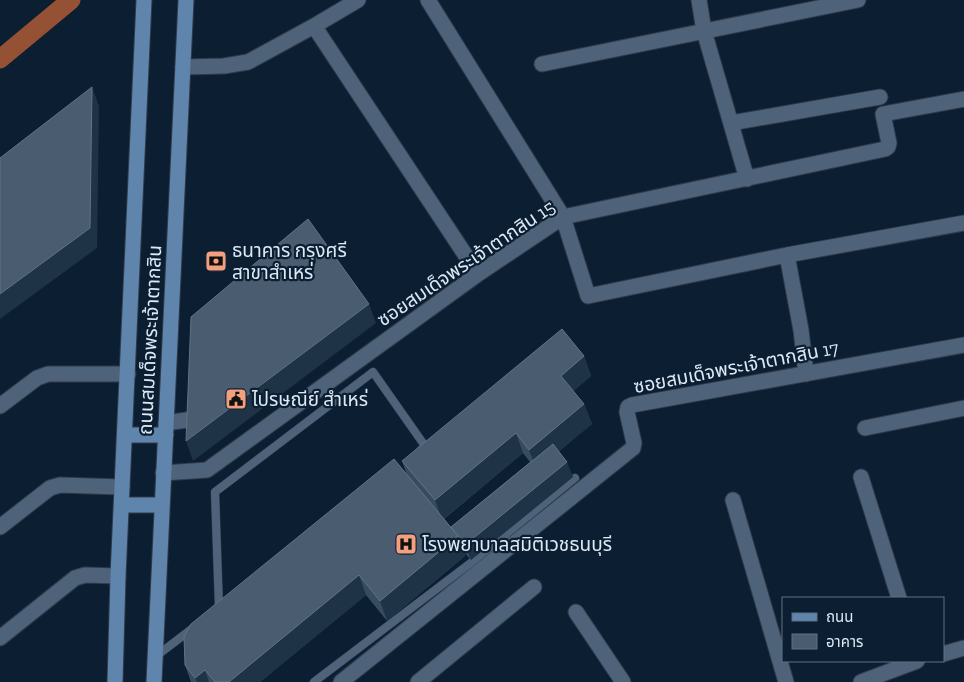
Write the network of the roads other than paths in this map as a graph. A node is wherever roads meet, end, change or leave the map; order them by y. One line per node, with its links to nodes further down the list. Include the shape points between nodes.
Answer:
1 (144, 0): 20 (main road, ถนนสมเด็จพระเจ้าตากสิน)
2 (186, 0): 10 (main road, ถนนสมเด็จพระเจ้าตากสิน)
3 (358, 0): 7 (street)
4 (428, 0): 15 (street)
5 (699, 0): 8 (street)
6 (858, 0): 8 (street)
7 (314, 26): 10 (street, via 248,62); 18 (street)
8 (704, 31): 9 (street); 13 (street)
9 (542, 64)
10 (183, 67): 26 (main road, ถนนสมเด็จพระเจ้าตากสิน)
11 (880, 97): 13 (street)
12 (964, 100): 14 (street, ซอยสมเด็จพระเจ้าตากสิน 15, via 883,114 889,143 886,149)
13 (731, 123): 14 (street)
14 (747, 179): 15 (street, ซอยสมเด็จพระเจ้าตากสิน 15)
15 (564, 217): 17 (street, via 588,296); 18 (street, ซอยสมเด็จพระเจ้าตากสิน 15)
16 (964, 223): 17 (street)
17 (787, 255): 21 (street)
18 (478, 274): 29 (street, ซอยสมเด็จพระเจ้าตากสิน 15, via 207,470)
19 (964, 345): 21 (street, ซอยสมเด็จพระเจ้าตากสิน 17)
20 (128, 374): 22 (street, via 48,374 37,378); 27 (main road, ถนนสมเด็จพระเจ้าตากสิน)
21 (806, 374): 51 (street, ซอยสมเด็จพระเจ้าตากสิน 17, via 632,404 627,412 633,448)
22 (0, 406)
23 (964, 408): 25 (street)
24 (220, 415): 26 (street)
25 (865, 428)
26 (166, 429): 27 (main road); 29 (main road, ถนนสมเด็จพระเจ้าตากสิน)
27 (125, 435): 32 (main road, ถนนสมเด็จพระเจ้าตากสิน)
28 (417, 452): 41 (lane, via 425,446 373,372 215,492)
29 (164, 474): 34 (main road, ถนนสมเด็จพระเจ้าตากสิน)
30 (861, 477): 39 (street)
31 (575, 478): 54 (lane, via 472,562)
32 (122, 487): 35 (main road, ถนนสมเด็จพระเจ้าตากสิน); 36 (street, via 60,485 50,488)
33 (733, 500): 57 (street)
34 (162, 504): 35 (main road); 48 (main road, ถนนสมเด็จพระเจ้าตากสิน)
35 (122, 506): 37 (main road, ถนนสมเด็จพระเจ้าตากสิน)
36 (0, 527)
37 (118, 576): 45 (street, via 85,575 75,578); 52 (main road, ถนนสมเด็จพระเจ้าตากสิน)
38 (534, 587): 55 (street)
39 (899, 597)
40 (226, 602): 41 (lane)
41 (219, 608): 43 (lane)
42 (576, 612): 56 (street)
43 (212, 613)
44 (198, 624): 48 (lane)
45 (0, 638)
46 (964, 648): 47 (street)
47 (944, 654)
48 (155, 657): 53 (main road, ถนนสมเด็จพระเจ้าตากสิน)
49 (915, 662): 50 (street)
50 (888, 677): 58 (street)
51 (351, 679)
52 (115, 682)
53 (154, 682)
54 (314, 682)
55 (418, 682)
56 (623, 682)
57 (786, 682)
58 (861, 682)

